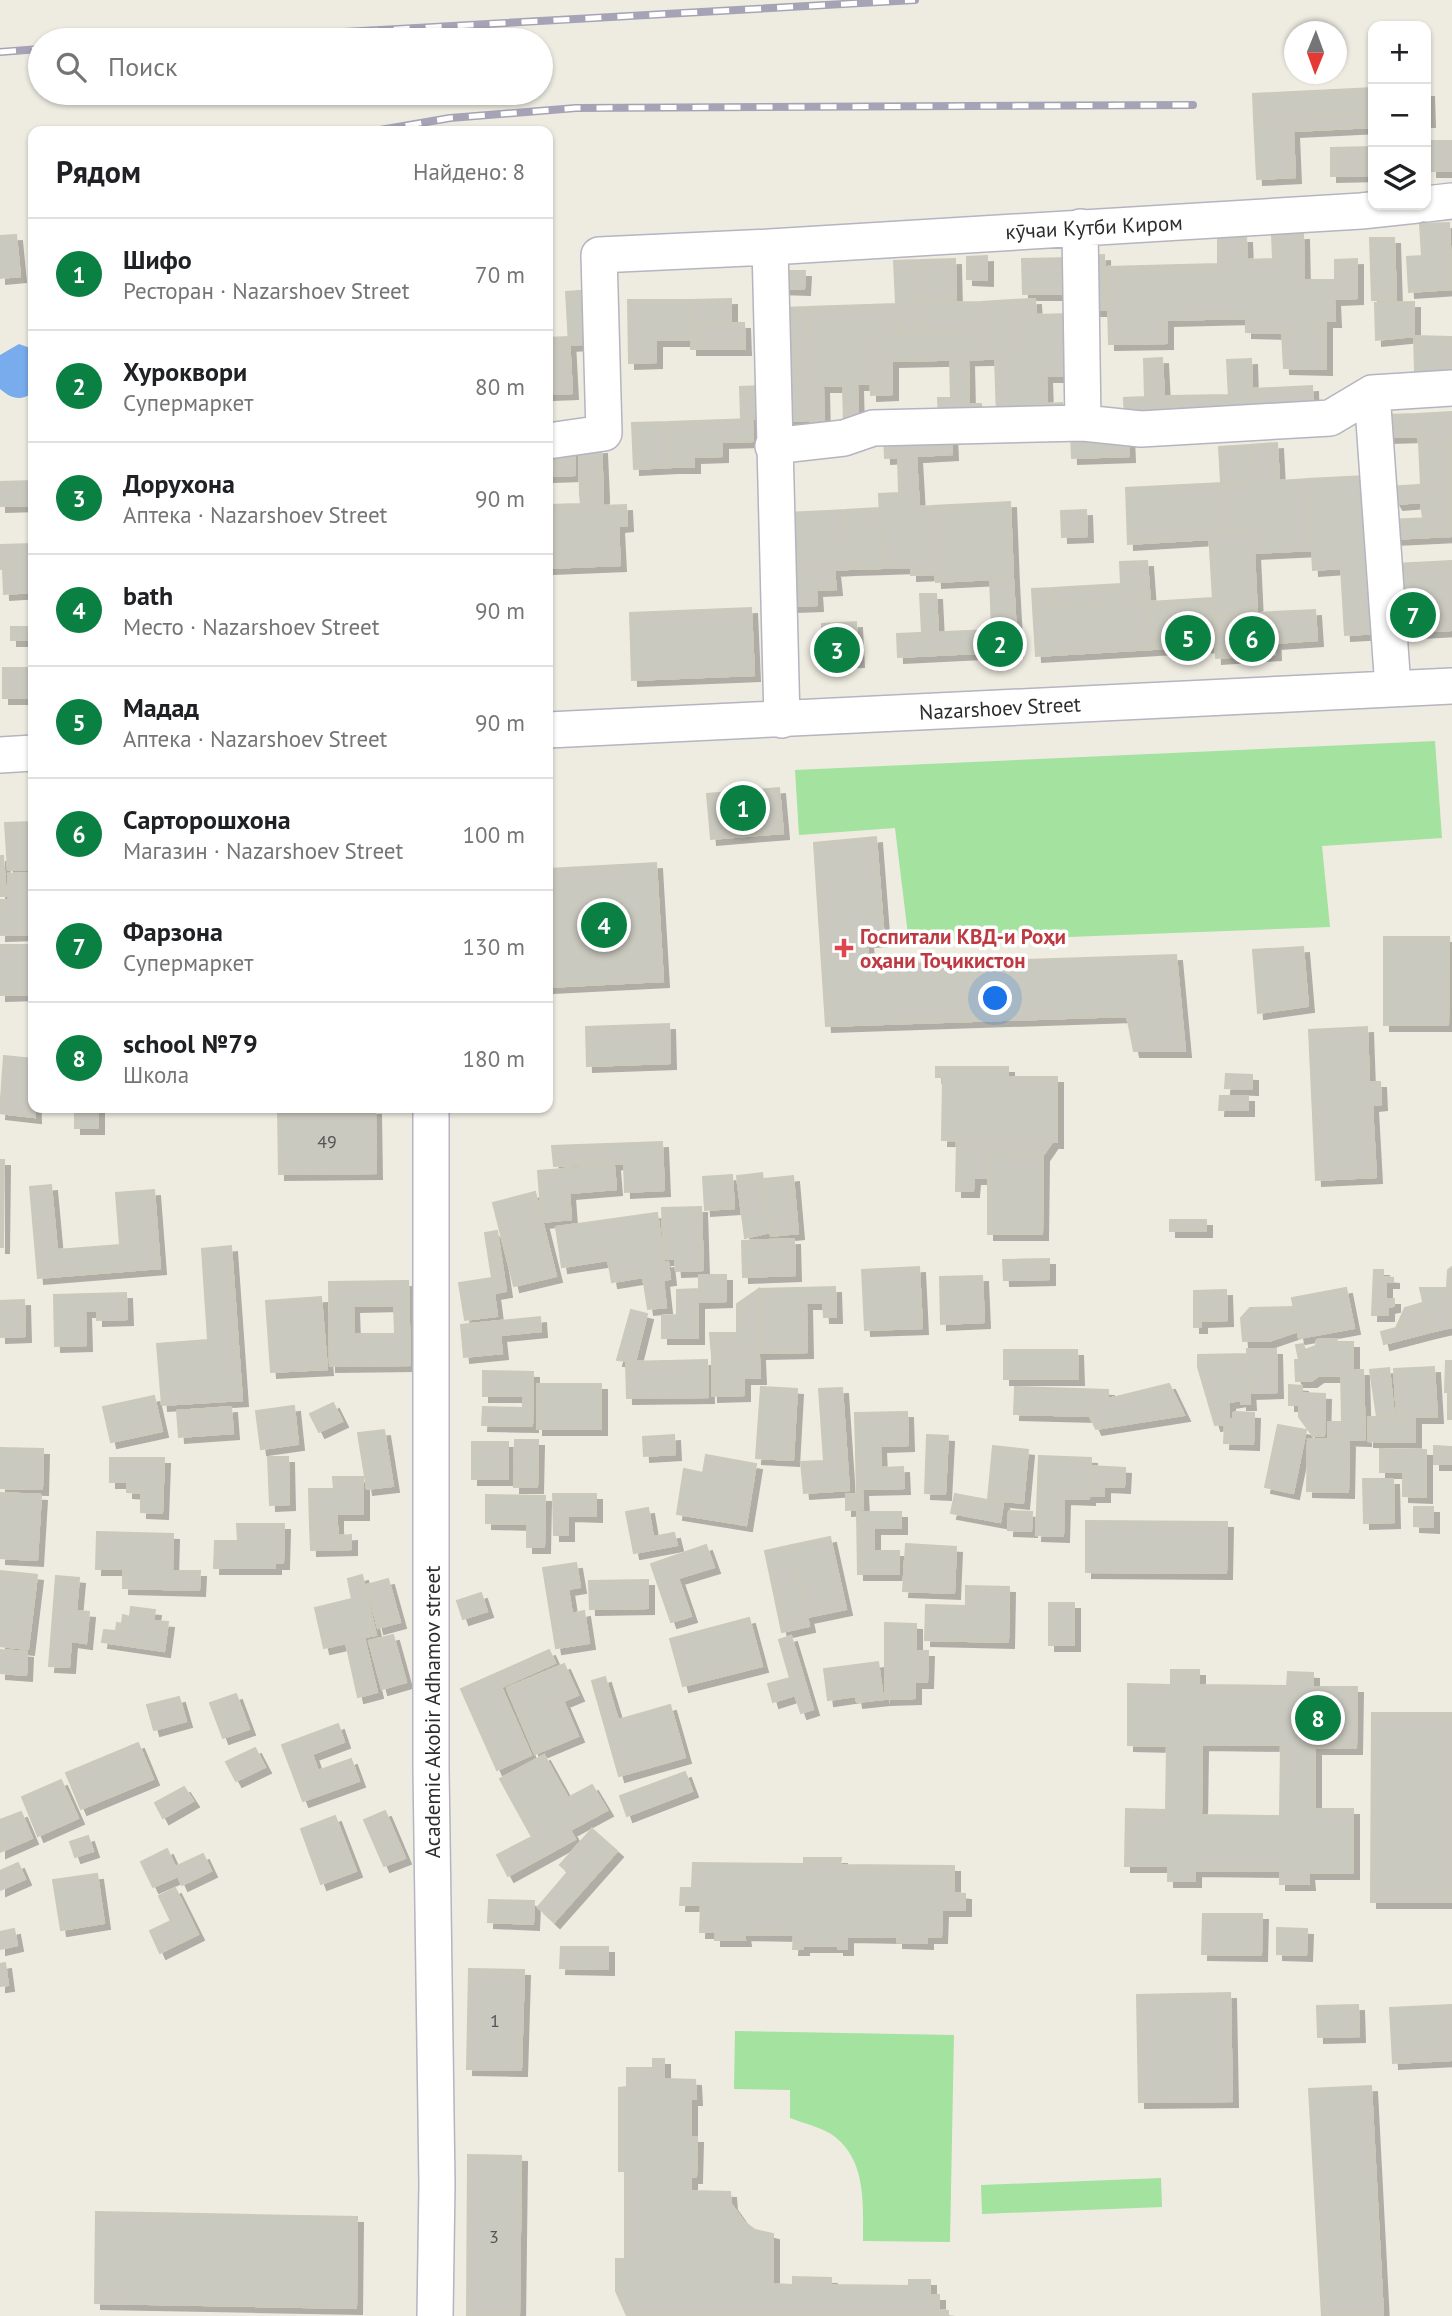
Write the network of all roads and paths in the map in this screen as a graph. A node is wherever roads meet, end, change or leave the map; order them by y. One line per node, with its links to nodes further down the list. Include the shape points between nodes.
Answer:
1 (1452, 201): 2 (street)
2 (1431, 203)
3 (1370, 210): 4 (street, кӯчаи Кутби Киром)
4 (1080, 227): 5 (street, кӯчаи Кутби Киром); 8 (street)
5 (770, 247): 9 (street, кӯчаи Кутби Киром, via 599,256 604,433); 10 (street)
6 (1452, 388): 7 (street)
7 (1371, 394): 8 (street, via 1330,418 1141,429); 12 (street)
8 (1083, 423): 10 (street, via 873,428 844,438)
9 (553, 440)
10 (774, 446): 13 (street)
11 (1452, 686): 12 (street, Nazarshoev Street)
12 (1393, 688): 13 (street, Nazarshoev Street)
13 (782, 720): 14 (street, Nazarshoev Street)
14 (553, 730)
15 (28, 754): 16 (street)
16 (0, 755)
17 (432, 1113): 18 (street, Academic Akobir Adhamov street)
18 (435, 2316)

